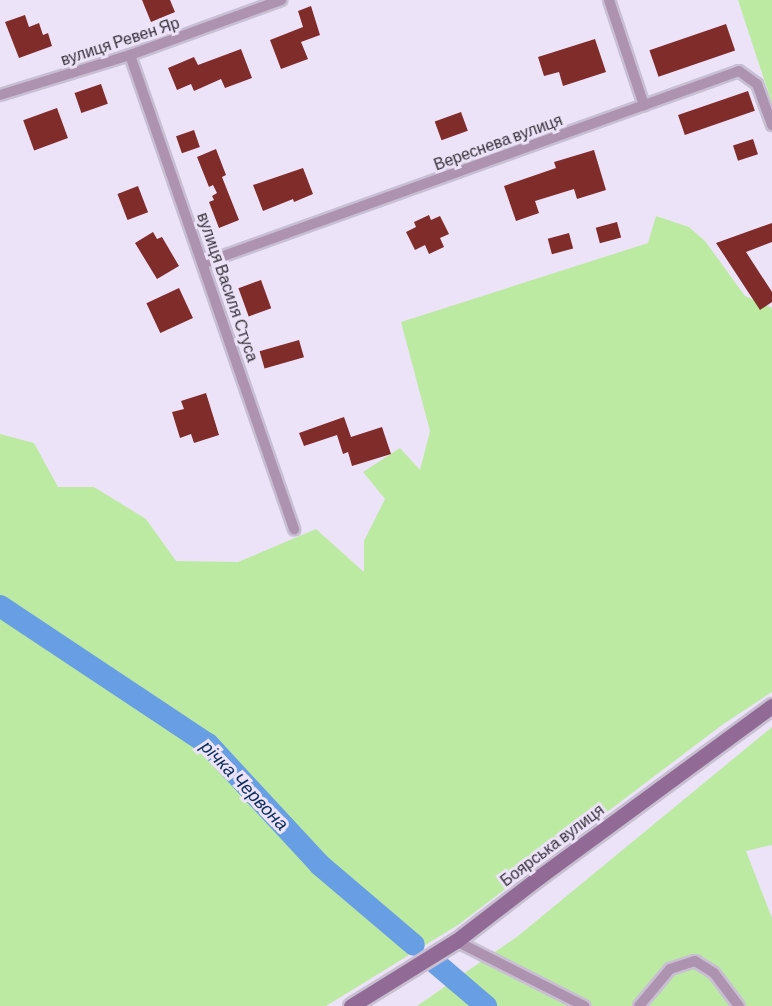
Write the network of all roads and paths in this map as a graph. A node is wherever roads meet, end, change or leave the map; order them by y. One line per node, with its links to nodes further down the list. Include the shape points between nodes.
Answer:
1 (282, 0): 3 (street, вулиця Ревен Яр)
2 (609, 0): 5 (street)
3 (130, 55): 4 (street, вулиця Ревен Яр); 7 (street, вулиця Василя Стуса)
4 (0, 95)
5 (644, 105): 6 (street, Вереснева вулиця, via 739,71 757,84); 7 (street, Вереснева вулиця)
6 (772, 125)
7 (204, 263): 8 (street, вулиця Василя Стуса)
8 (294, 530)
9 (772, 706): 10 (street, Боярська вулиця)
10 (456, 941): 11 (street, Боярська вулиця); 12 (street)
11 (351, 1006)
12 (584, 1006)
13 (639, 1006): 14 (street, via 670,969 695,960 714,973)
14 (739, 1006)

